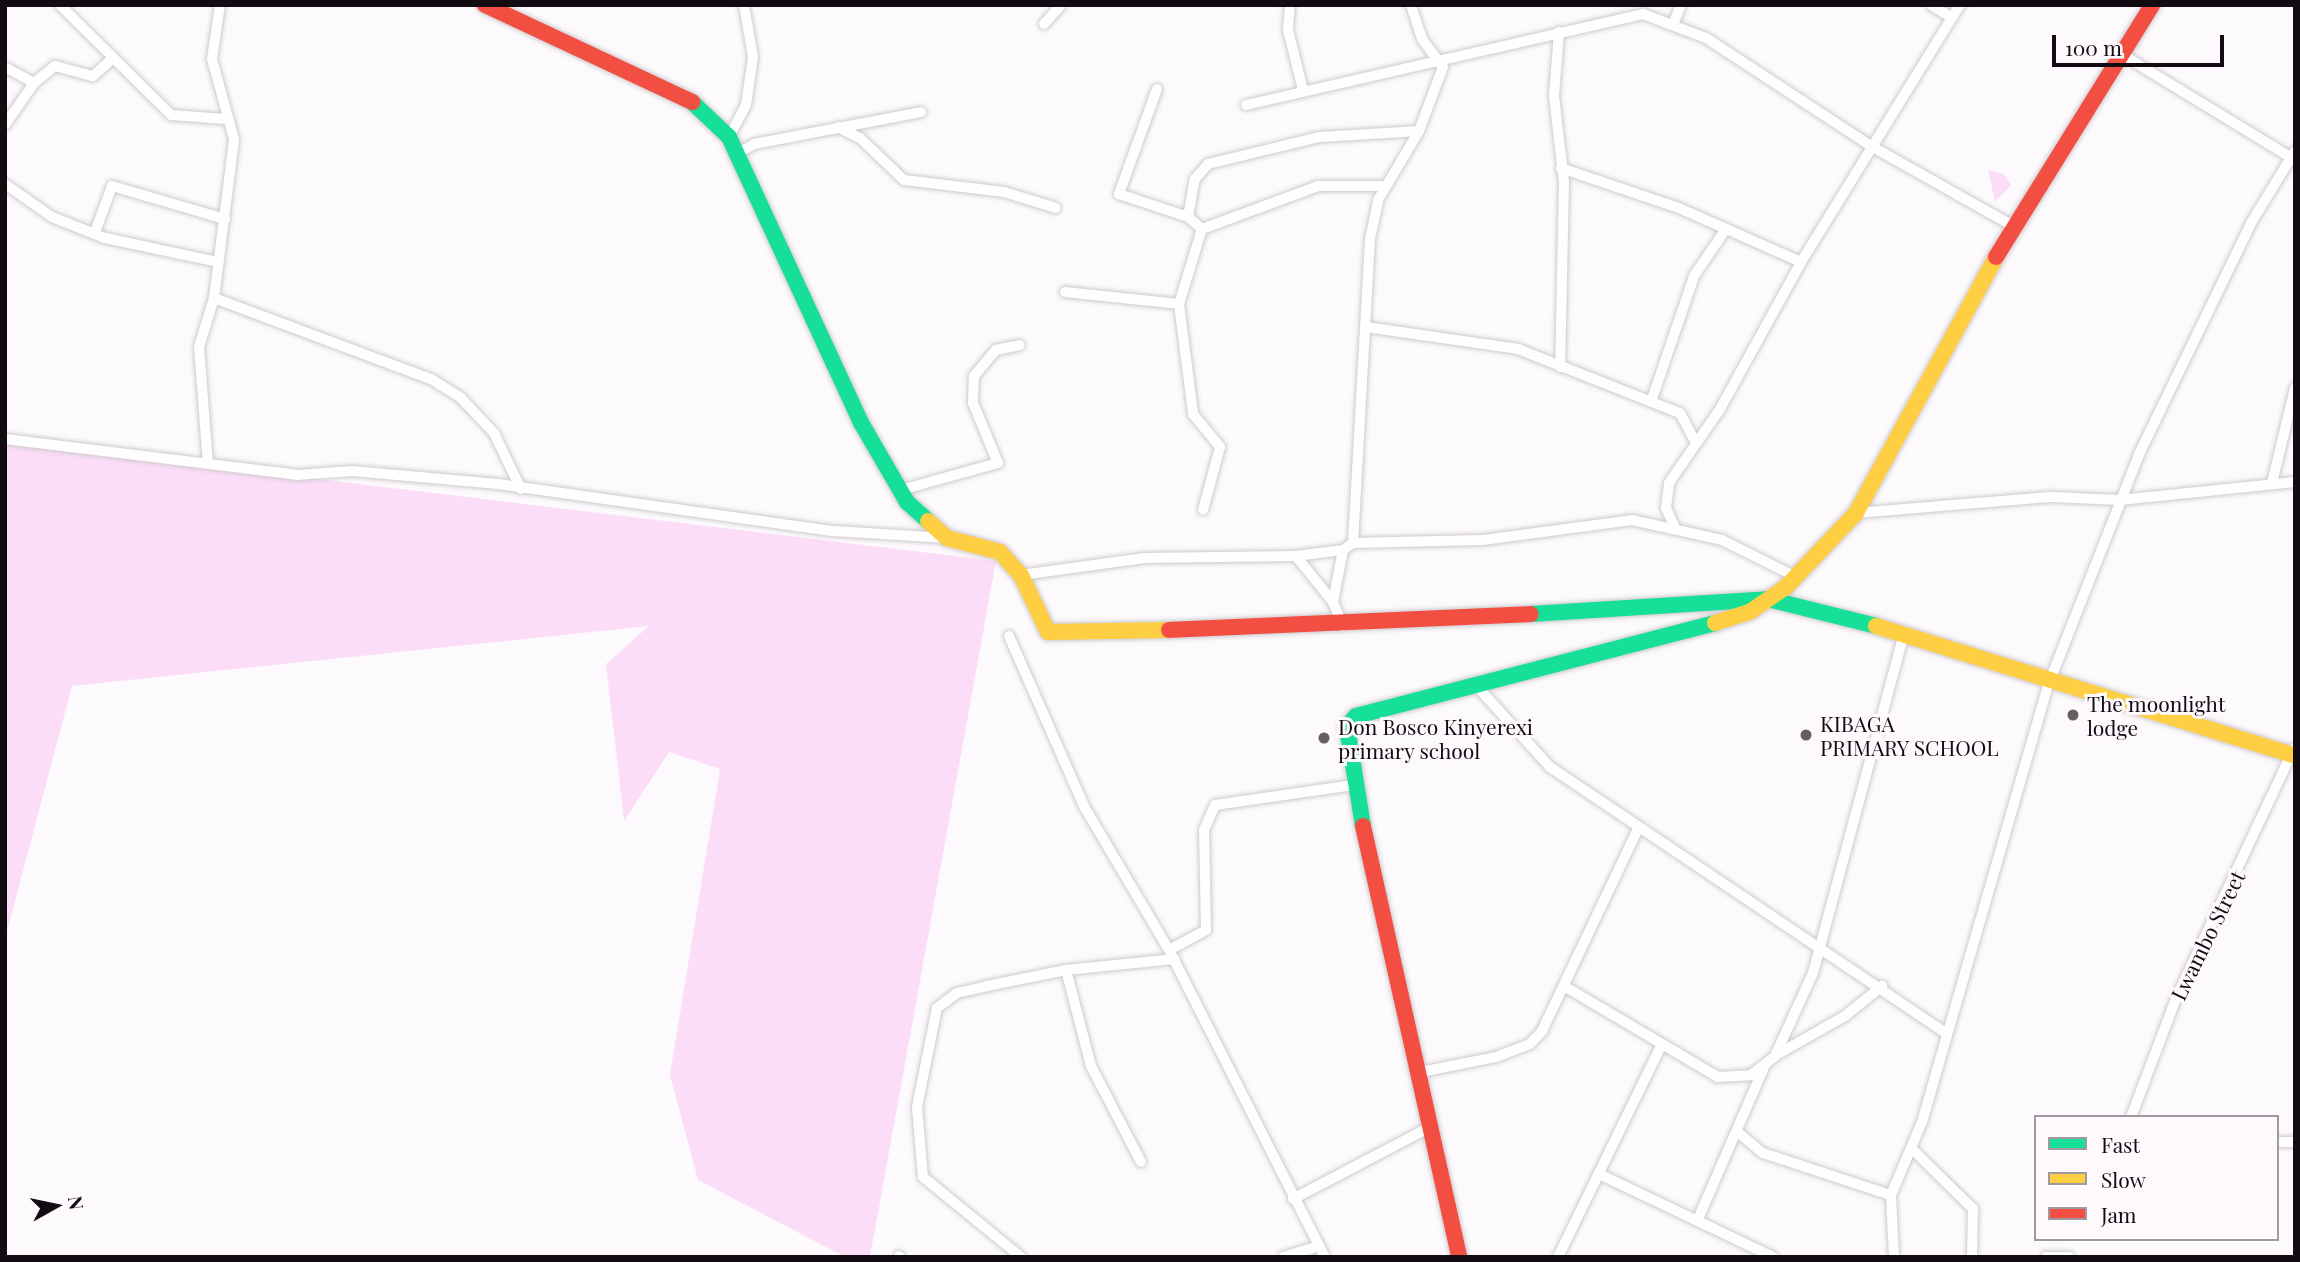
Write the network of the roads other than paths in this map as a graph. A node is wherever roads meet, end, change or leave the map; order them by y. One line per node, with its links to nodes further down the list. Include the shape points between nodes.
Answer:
1 (60, 5): 18 (street)
2 (220, 5): 25 (street, via 212,59)
3 (485, 5): 29 (street, via 651,79 701,107)
4 (744, 5): 29 (street, via 753,57 746,105)
5 (1061, 5): 14 (street)
6 (1290, 5): 22 (street, via 1288,30)
7 (1411, 5): 17 (street, via 1422,39)
8 (1681, 5): 13 (street)
9 (1931, 5): 12 (street)
10 (1960, 5): 12 (street)
11 (2152, 5): 16 (street)
12 (1951, 17): 30 (street)
13 (1674, 22): 15 (street, via 1643,14 1611,16); 30 (street)
14 (1044, 24)
15 (1559, 32): 17 (street); 33 (street, via 1553,96)
16 (2123, 55): 32 (street); 39 (street)
17 (1442, 58): 22 (street); 28 (street)
18 (112, 59): 20 (street, via 93,76 55,66); 25 (street, via 177,118)
19 (5, 67): 20 (street)
20 (34, 83): 26 (street)
21 (1157, 89): 37 (street, via 1119,194)
22 (1303, 90): 23 (street)
23 (1245, 105)
24 (921, 112): 27 (street)
25 (226, 119): 38 (street, via 234,139)
26 (5, 125)
27 (838, 127): 31 (street); 36 (street, via 860,138 904,180 1004,192)
28 (1419, 131): 35 (street); 37 (street, via 1348,133 1219,160 1195,179)
29 (729, 137): 31 (street)
30 (1871, 146): 39 (street); 44 (street)
31 (738, 153): 59 (street, via 860,421)
32 (2293, 154): 60 (street, via 2251,223)
33 (1561, 167): 41 (street); 50 (street)
34 (5, 184): 42 (street, via 52,217)
35 (1385, 186): 40 (street, via 1318,186); 48 (street, via 1370,239)
36 (1056, 208)
37 (1188, 217): 40 (street)
38 (225, 219): 42 (street, via 112,186); 43 (street)
39 (2013, 226): 62 (street)
40 (1202, 229): 47 (street)
41 (1726, 229): 44 (street); 52 (street, via 1694,276)
42 (95, 232): 43 (street, via 130,246)
43 (218, 262): 46 (street)
44 (1801, 262): 54 (street, via 1720,409)
45 (1065, 292): 47 (street)
46 (214, 298): 55 (street, via 199,346); 58 (street, via 441,385 494,433)
47 (1179, 304): 61 (street, via 1193,414 1220,447)
48 (1366, 327): 50 (street, via 1507,347); 65 (street)
49 (1019, 345): 59 (street, via 996,350 980,364 972,388 998,463)
50 (1560, 367): 52 (street)
51 (2295, 388): 57 (street)
52 (1652, 399): 54 (street, via 1680,412)
53 (5, 439): 55 (street)
54 (1694, 439): 63 (street, via 1665,497)
55 (208, 464): 58 (street)
56 (2295, 482): 57 (street)
57 (2273, 483): 60 (street)
58 (521, 489): 64 (street, via 834,531)
59 (901, 490): 64 (street, via 919,517)
60 (2120, 500): 62 (street, via 2052,497); 74 (street)
61 (1203, 510)
62 (1856, 513): 68 (street)
63 (1675, 528): 65 (street, via 1632,520 1483,540); 68 (street, via 1722,540)
64 (947, 538): 67 (street, via 1000,552)
65 (1348, 547): 66 (street); 70 (street)
66 (1296, 556): 67 (street, via 1145,558); 70 (street)
67 (1021, 575): 71 (street, via 1051,633)
68 (1796, 577): 69 (street)
69 (1768, 600): 71 (street); 72 (street); 75 (street, via 1710,625)
70 (1333, 602): 71 (street)
71 (1343, 626)
72 (1904, 634): 74 (street); 79 (street)
73 (1009, 636): 80 (street, via 1084,808)
74 (2049, 683): 76 (street); 84 (street)
75 (1475, 684): 77 (street, via 1356,716 1345,733); 78 (street, via 1549,767)
76 (2294, 753): 89 (street, Lwambo Street, via 2177,996)
77 (1354, 785): 80 (street, via 1215,805 1204,830 1206,930); 88 (street)
78 (1637, 831): 79 (street); 82 (street)
79 (1817, 943): 83 (street); 86 (street, via 1813,973)
80 (1172, 954): 81 (street); 96 (street)
81 (1066, 970): 93 (street, via 1091,1066); 99 (street, via 942,1001 917,1107 924,1178)
82 (1564, 986): 85 (street, via 1616,1012); 88 (street, via 1530,1044)
83 (1882, 986): 84 (street); 86 (street, via 1845,1016)
84 (1946, 1033): 92 (street)
85 (1660, 1048): 87 (street, via 1729,1079); 94 (street)
86 (1774, 1056): 87 (street)
87 (1765, 1065): 91 (street)
88 (1421, 1072): 90 (street)
89 (2132, 1115)
90 (1432, 1126): 96 (street); 102 (street)
91 (1740, 1134): 95 (street, via 1763,1153); 97 (street)
92 (1912, 1149): 95 (street); 106 (street, via 1973,1209)
93 (1141, 1162)
94 (1599, 1174): 97 (street); 103 (street)
95 (1891, 1195): 105 (street)
96 (1293, 1199): 98 (street)
97 (1698, 1219): 104 (street)
98 (1319, 1246): 100 (street); 101 (street)
99 (1021, 1257)
100 (1283, 1257)
101 (1325, 1257)
102 (1459, 1257)
103 (1558, 1257)
104 (1773, 1257)
105 (1894, 1257)
106 (1972, 1257)
107 (2046, 1257): 108 (street)
108 (2069, 1257)

